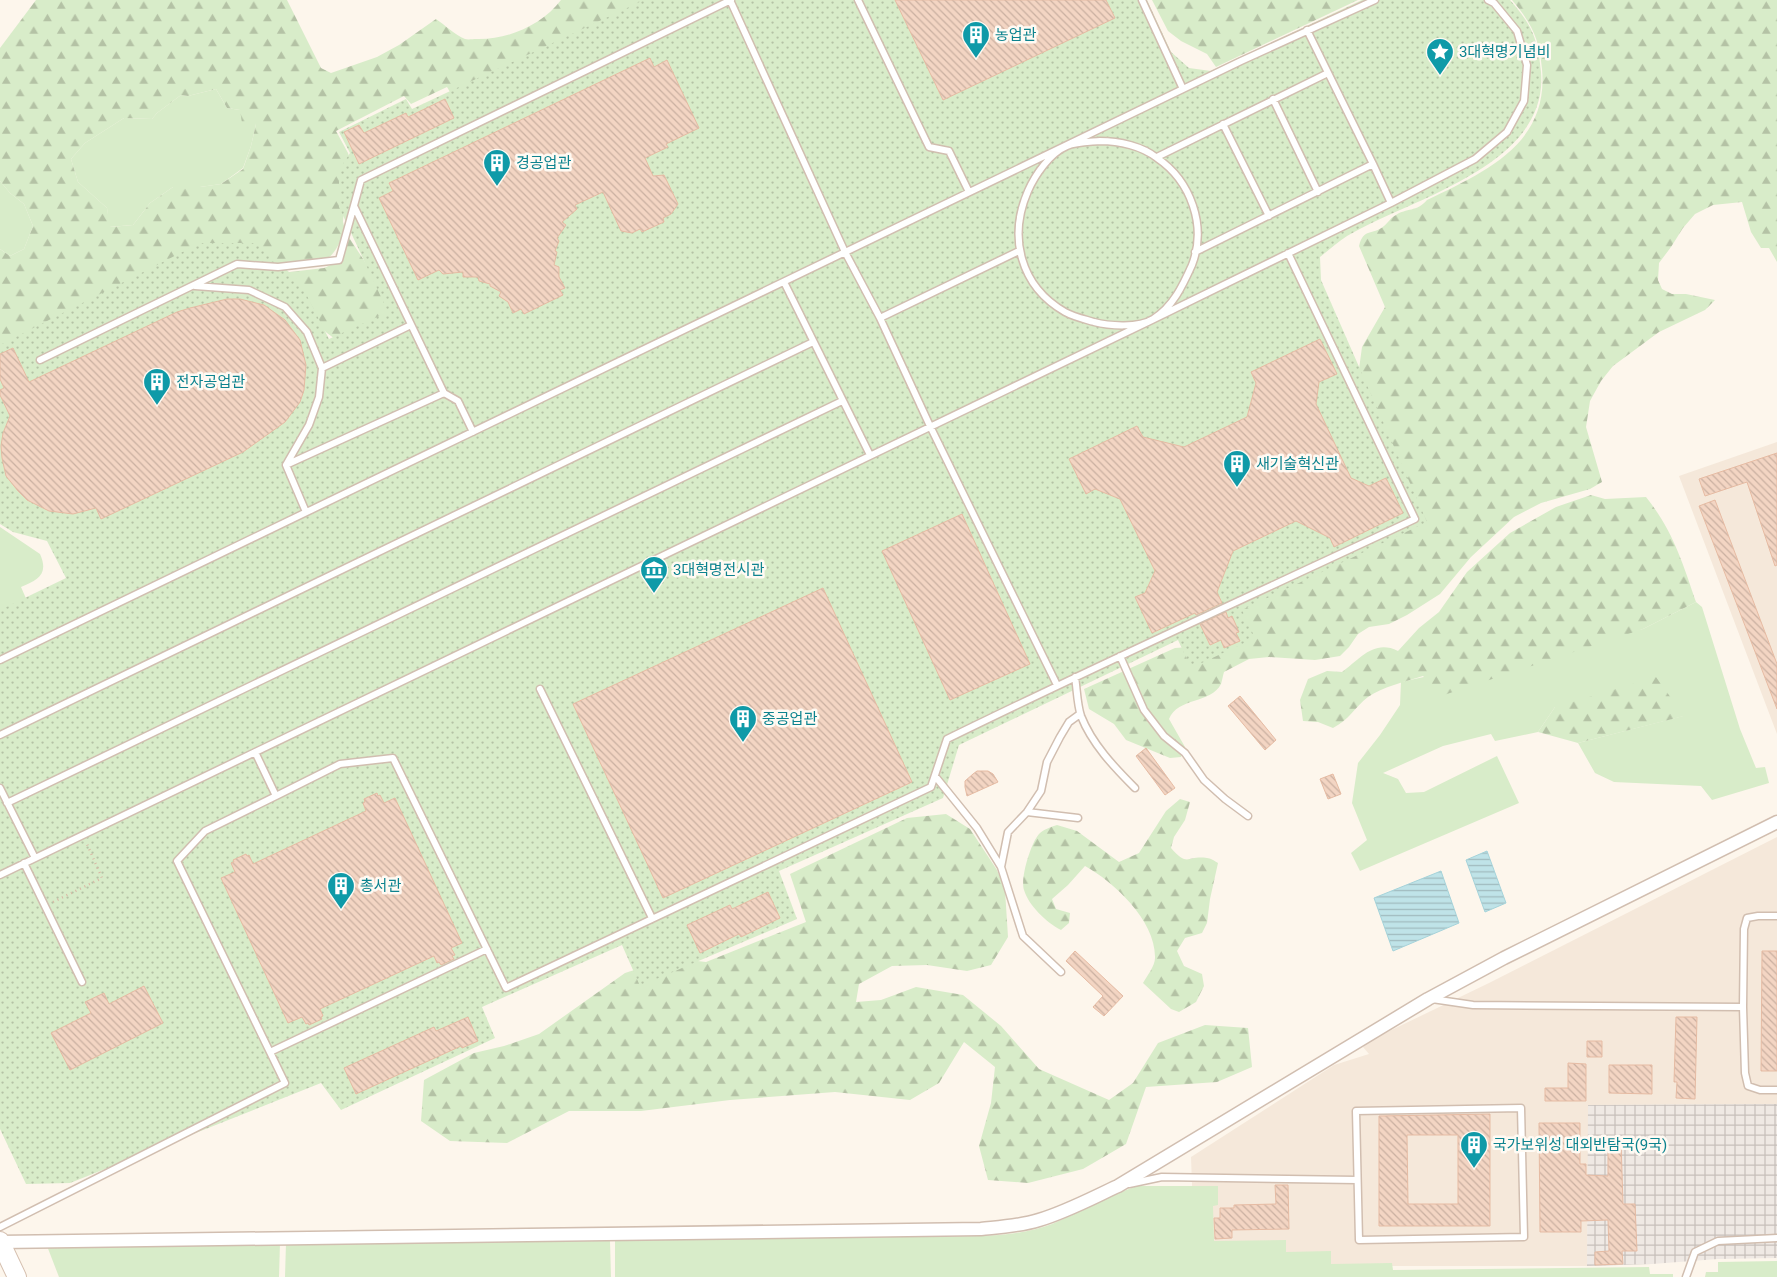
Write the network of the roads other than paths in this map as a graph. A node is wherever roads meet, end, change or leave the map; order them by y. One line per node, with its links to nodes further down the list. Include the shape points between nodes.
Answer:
1 (731, 0): 17 (lane, via 361,180); 20 (lane)
2 (858, 0): 14 (lane, via 929,147 949,151)
3 (1142, 0): 8 (lane)
4 (1375, 0): 6 (lane)
5 (1488, 0): 16 (lane, via 1517,31 1527,65 1524,101 1507,132 1475,159)
6 (1307, 30): 7 (lane); 8 (lane)
7 (1328, 73): 9 (lane); 13 (lane)
8 (1183, 89): 11 (lane)
9 (1273, 99): 10 (lane); 15 (lane)
10 (1223, 124): 12 (lane); 18 (lane)
11 (1066, 146): 12 (lane, via 1111,141); 14 (lane); 19 (lane, via 1042,167 1028,191 1019,217)
12 (1157, 157): 21 (lane, via 1172,170 1188,193 1197,220)
13 (1372, 164): 15 (lane); 16 (lane)
14 (969, 192): 20 (lane)
15 (1318, 192): 18 (lane)
16 (1391, 203): 22 (lane)
17 (354, 206): 24 (lane, via 339,260 278,267 237,264); 27 (lane)
18 (1269, 216): 21 (lane)
19 (1019, 251): 25 (lane); 26 (lane, via 1035,284 1066,312 1106,325)
20 (846, 252): 23 (lane); 25 (lane)
21 (1196, 252): 26 (lane, via 1182,287)
22 (1288, 253): 26 (lane); 38 (lane, via 1415,519)
23 (784, 282): 28 (lane); 34 (lane)
24 (194, 286): 29 (lane); 30 (lane, via 249,290 285,307 307,332)
25 (880, 318): 33 (lane)
26 (1152, 320): 33 (lane)
27 (411, 325): 30 (lane); 31 (lane)
28 (814, 342): 32 (lane); 44 (lane)
29 (40, 360)
30 (322, 368): 36 (lane, via 319,397 309,426)
31 (444, 393): 34 (lane, via 458,401); 36 (lane)
32 (842, 401): 35 (lane); 50 (lane)
33 (930, 426): 35 (lane); 41 (lane)
34 (474, 432): 37 (lane)
35 (870, 455): 45 (lane)
36 (286, 466): 37 (lane)
37 (306, 512): 39 (lane)
38 (1120, 656): 40 (lane); 52 (lane, via 1144,710 1164,736 1185,752 1204,780)
39 (0, 660)
40 (1075, 677): 41 (lane); 43 (lane)
41 (1057, 685): 46 (lane, via 947,738)
42 (540, 688): 60 (lane)
43 (1080, 714): 48 (lane, via 1115,768); 51 (lane, via 1069,722 1060,737 1047,762 1041,790)
44 (0, 735)
45 (255, 752): 49 (lane); 55 (lane)
46 (935, 776): 57 (lane, via 977,828); 60 (lane, via 932,787)
47 (0, 788): 50 (lane)
48 (1136, 788)
49 (276, 796): 61 (lane, via 340,764 393,758); 66 (lane, via 205,832 177,861)
50 (7, 803): 55 (lane)
51 (1027, 812): 53 (lane); 57 (lane, via 1008,832)
52 (1248, 816)
53 (1078, 818)
54 (1777, 822): 64 (street)
55 (35, 858): 56 (lane)
56 (24, 864): 58 (lane); 63 (lane)
57 (1001, 866): 62 (lane, via 1023,936)
58 (0, 875)
59 (1777, 916): 65 (lane, via 1747,918 1744,928)
60 (652, 918): 61 (lane, via 506,988)
61 (487, 949): 66 (lane)
62 (1061, 972)
63 (82, 982)
64 (1428, 999): 65 (lane, via 1473,1005); 69 (street)
65 (1743, 1007): 67 (lane, via 1748,1086)
66 (270, 1052): 70 (lane, via 285,1083)
67 (1777, 1090)
68 (1357, 1180): 68 (lane, via 1359,1240 1524,1237 1522,1108 1356,1111); 69 (lane, via 1162,1177)
69 (1118, 1186): 72 (street, via 1038,1220 981,1229)
70 (0, 1227)
71 (1777, 1238): 74 (lane, via 1718,1241 1695,1252)
72 (0, 1242): 73 (street)
73 (17, 1277)
74 (1686, 1277)

